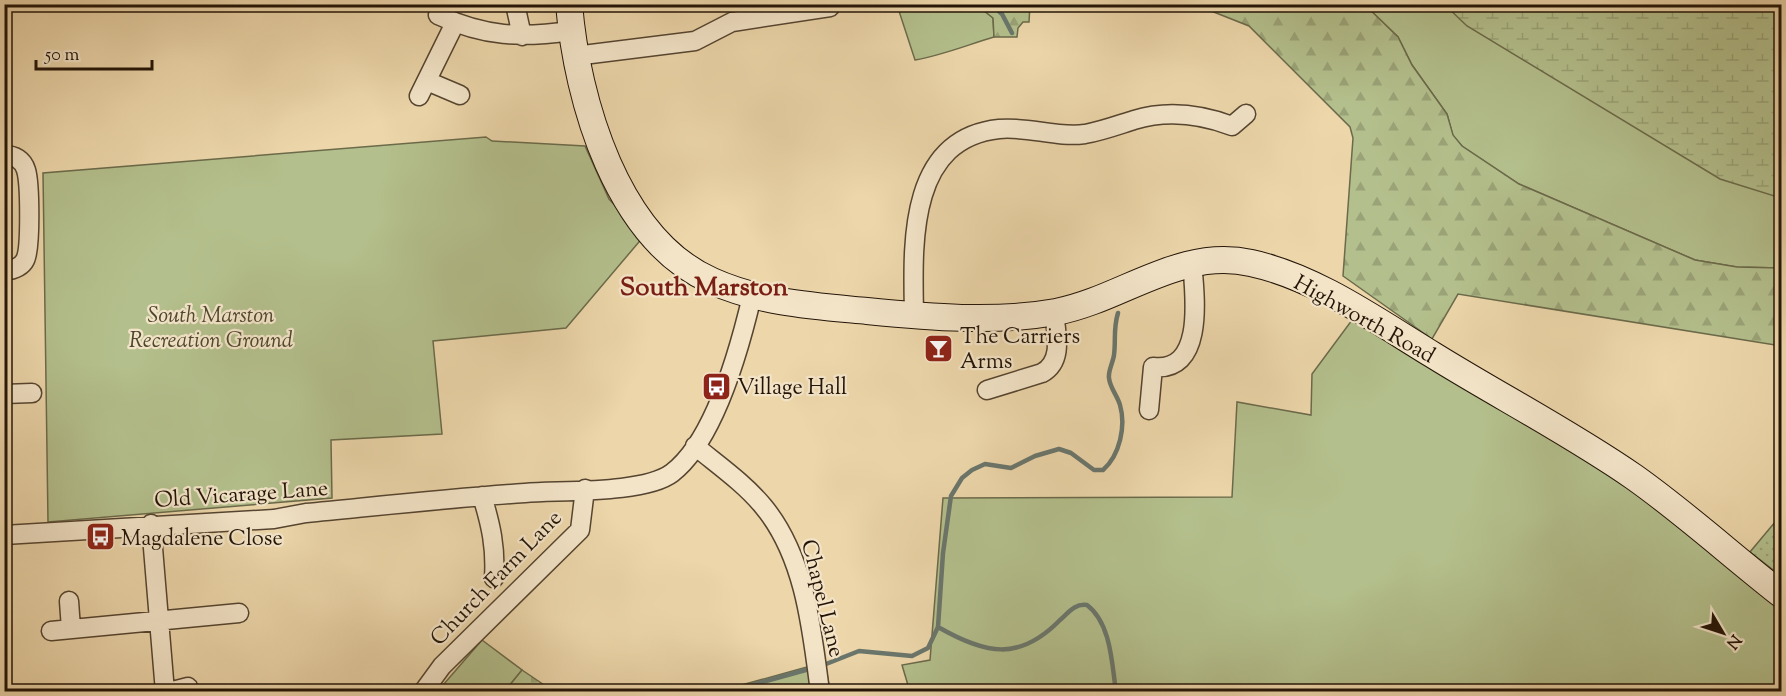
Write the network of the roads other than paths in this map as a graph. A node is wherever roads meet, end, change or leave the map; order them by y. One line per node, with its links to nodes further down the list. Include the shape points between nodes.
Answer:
1 (514, 4): 5 (street)
2 (568, 4): 6 (street, Highworth Road)
3 (830, 7): 4 (street)
4 (790, 8): 6 (street, via 732,22 695,41)
5 (522, 36): 6 (street); 7 (street, via 477,31 447,19 423,89)
6 (573, 44): 12 (street, Highworth Road, via 604,153 639,221 680,264 710,281)
7 (460, 95)
8 (1237, 128): 14 (street, via 1206,117 1170,114 1068,136 996,129 963,142 935,168 917,211)
9 (4, 155): 11 (street, via 18,158 23,164 28,192 26,257 18,267)
10 (1192, 262): 13 (street, Highworth Road, via 1098,300); 18 (street, via 1190,345 1179,363 1153,368); 25 (street, Highworth Road, via 1252,263 1280,271 1335,297 1617,466)
11 (4, 271)
12 (752, 296): 14 (street, Highworth Road, via 782,303); 19 (street, Old Vicarage Lane, via 725,387)
13 (1054, 312): 14 (street, Highworth Road, via 981,318); 15 (street, via 1057,348 1049,369)
14 (914, 316)
15 (987, 390)
16 (32, 393): 17 (street)
17 (4, 394)
18 (1149, 410)
19 (695, 446): 20 (street, Old Vicarage Lane, via 679,467 655,482); 31 (street, Chapel Lane, via 754,496 782,532 794,562)
20 (585, 489): 21 (street, Old Vicarage Lane); 34 (street, Church Farm Lane, via 580,530 442,666)
21 (482, 496): 22 (street, Old Vicarage Lane, via 274,519); 24 (street, via 496,550)
22 (151, 524): 23 (street, Old Vicarage Lane); 28 (street)
23 (4, 535)
24 (494, 578)
25 (1782, 595)
26 (69, 601): 29 (street)
27 (239, 613): 28 (street)
28 (158, 621): 29 (street); 33 (street)
29 (71, 629): 30 (street)
30 (51, 631)
31 (818, 675)
32 (188, 687): 33 (street)
33 (167, 692)
34 (423, 692)

